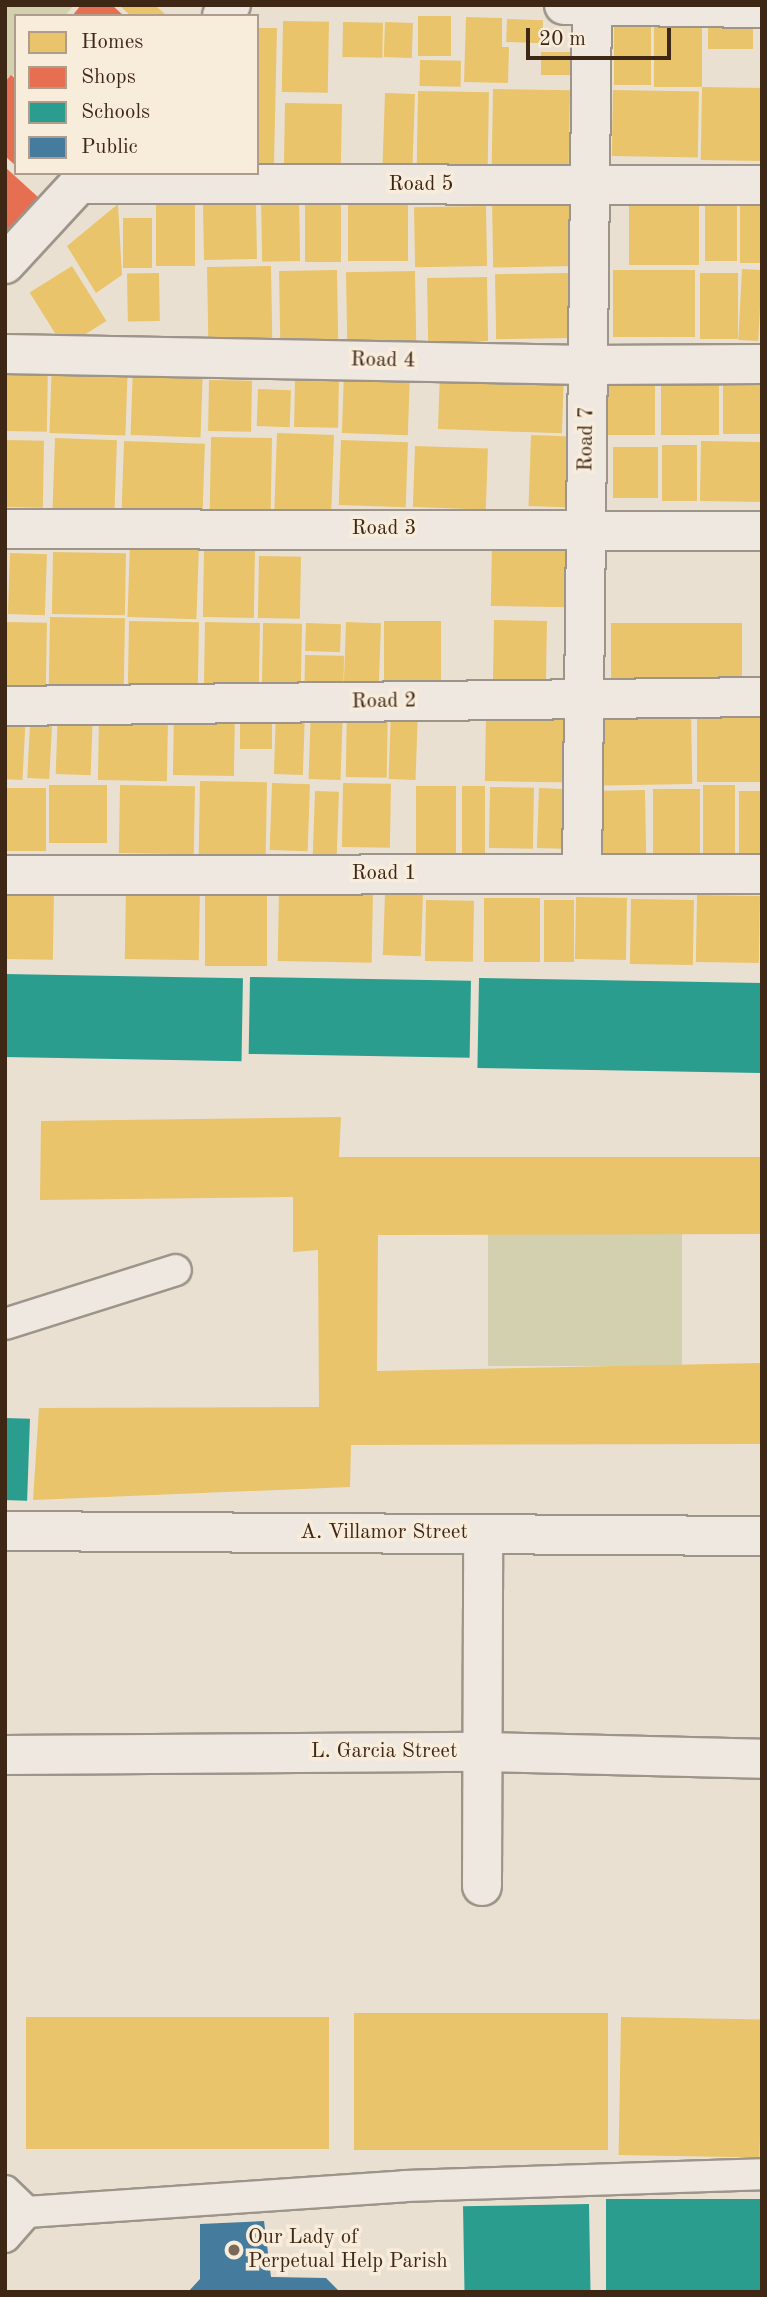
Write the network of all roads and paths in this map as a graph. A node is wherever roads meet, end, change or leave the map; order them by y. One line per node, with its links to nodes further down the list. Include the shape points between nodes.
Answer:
1 (564, 5): 2 (street)
2 (592, 6): 3 (street); 5 (street, Road 7)
3 (762, 8)
4 (84, 178): 5 (street, Road 5); 7 (street)
5 (589, 186): 6 (street, Road 5); 10 (street, Road 7)
6 (762, 186)
7 (5, 264)
8 (5, 354): 10 (street, Road 4)
9 (762, 364): 10 (street, Road 4)
10 (587, 365): 12 (street, Road 7)
11 (5, 528): 12 (street, Road 3)
12 (586, 530): 13 (street, Road 3); 15 (street, Road 7)
13 (762, 531)
14 (762, 697): 15 (street, Road 2)
15 (584, 700): 16 (street, Road 2); 17 (street, Road 7)
16 (5, 706)
17 (582, 874): 18 (street, Road 1); 19 (street, Road 1)
18 (762, 874)
19 (5, 875)
20 (176, 1270): 21 (lane)
21 (5, 1324)
22 (5, 1531): 23 (street, A. Villamor Street)
23 (483, 1534): 24 (street, A. Villamor Street); 25 (street)
24 (762, 1536)
25 (482, 1752): 26 (street, L. Garcia Street); 27 (street, L. Garcia Street); 28 (street)
26 (5, 1755)
27 (762, 1759)
28 (482, 1886)
29 (762, 2175): 31 (lane, via 405,2186)
30 (5, 2190): 31 (lane)
31 (27, 2212): 32 (lane)
32 (5, 2238)

